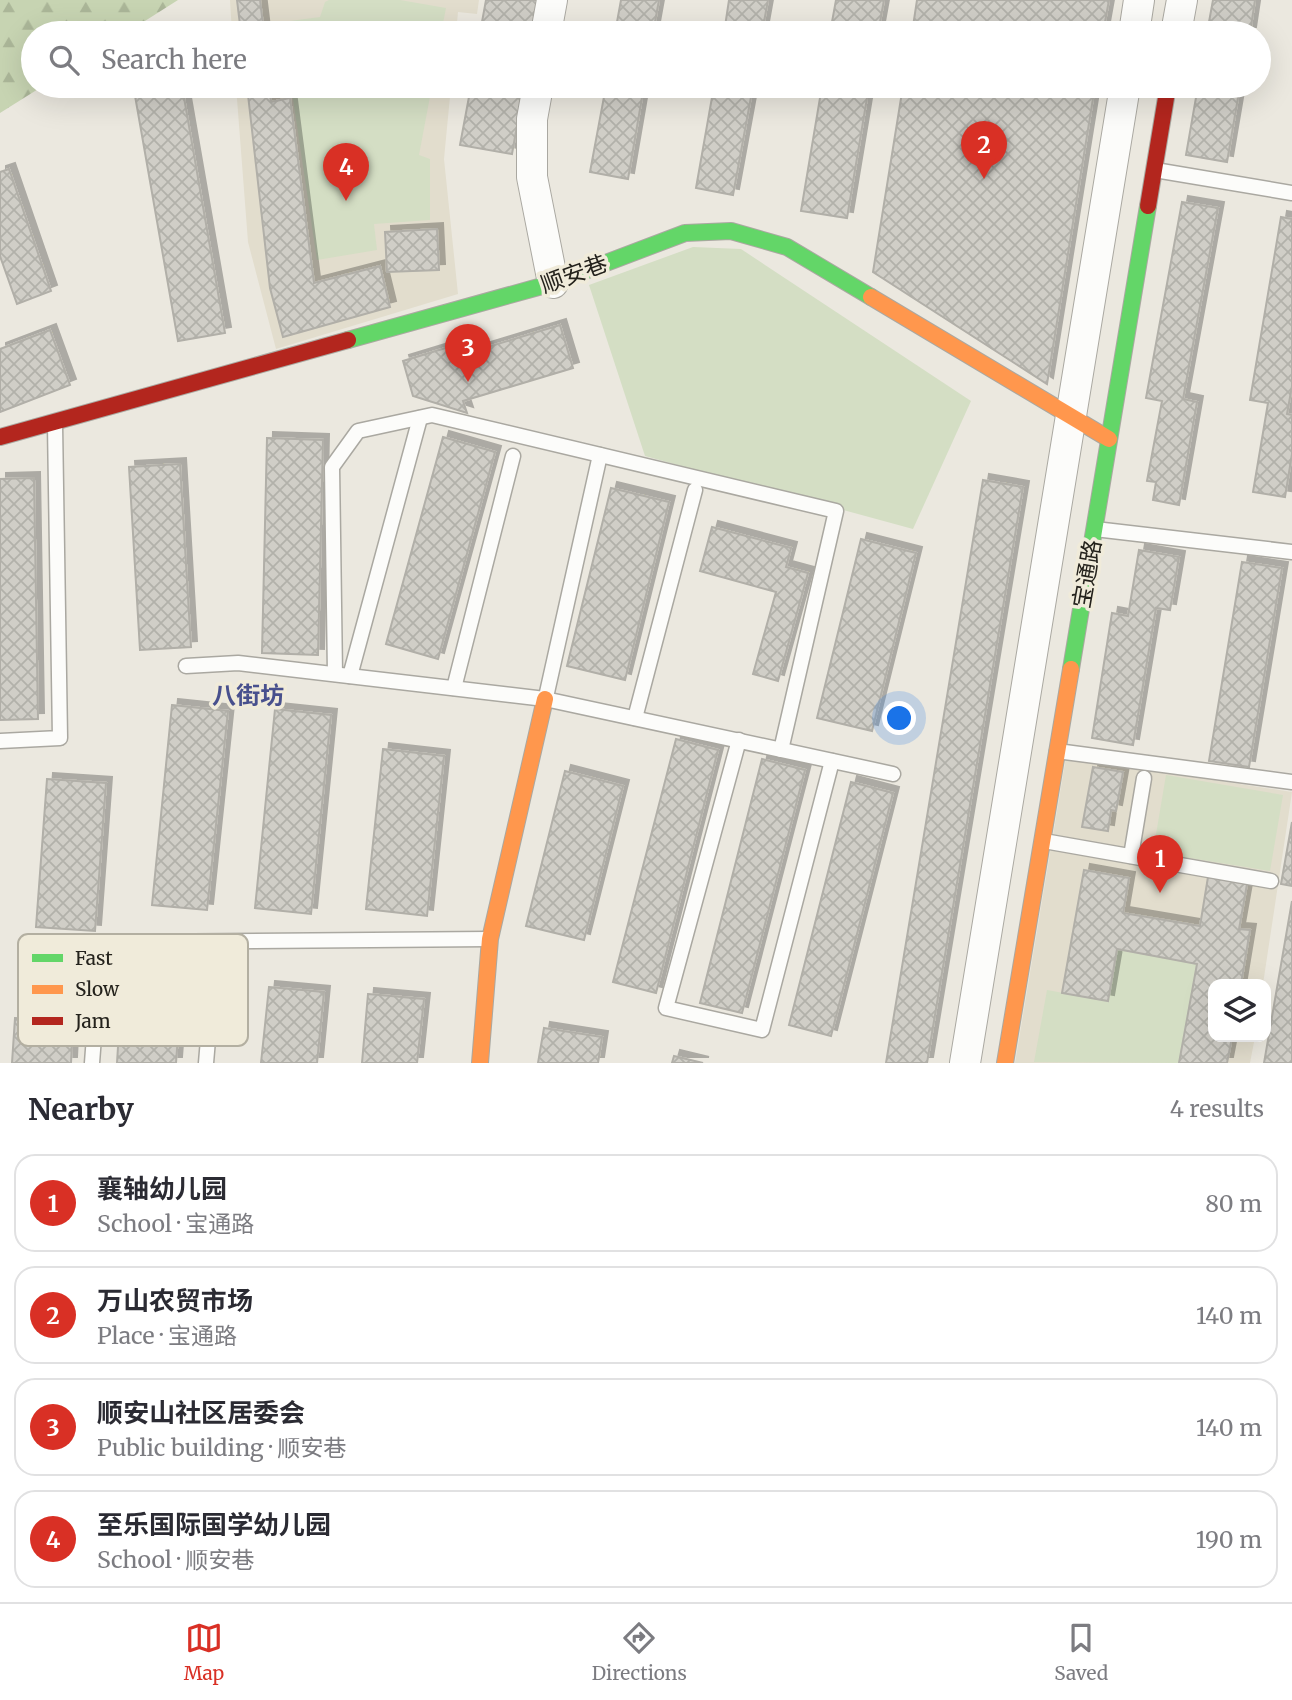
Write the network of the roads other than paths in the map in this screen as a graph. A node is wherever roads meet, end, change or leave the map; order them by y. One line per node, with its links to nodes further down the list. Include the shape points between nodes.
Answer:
1 (552, 0): 4 (street)
2 (1139, 0): 5 (street)
3 (1182, 0): 6 (street)
4 (548, 21)
5 (1136, 21)
6 (1178, 21)
7 (536, 98): 12 (street, via 532,177)
8 (1123, 98): 13 (street, 宝通路)
9 (1166, 98): 10 (street, 宝通路)
10 (1154, 169): 11 (lane); 17 (street, 宝通路)
11 (1292, 193)
12 (553, 283): 13 (street, 顺安巷, via 685,233 731,231 787,247); 15 (street, 顺安巷)
13 (1072, 417): 17 (street, 顺安巷); 42 (street, 宝通路)
14 (420, 418): 18 (lane, via 432,415); 24 (lane); 24 (lane, via 358,431 331,467)
15 (55, 422): 16 (street, 顺安巷); 29 (lane, via 60,738)
16 (0, 437)
17 (1110, 439): 21 (street, 宝通路)
18 (600, 455): 26 (lane); 30 (lane, via 836,511)
19 (513, 456): 25 (lane)
20 (695, 490): 27 (lane)
21 (1095, 529): 22 (lane); 31 (street, 宝通路)
22 (1292, 552)
23 (186, 666): 24 (lane, via 238,663)
24 (342, 675): 25 (lane)
25 (454, 688): 26 (lane)
26 (545, 699): 27 (lane); 39 (street)
27 (635, 718): 28 (lane)
28 (739, 740): 30 (lane); 32 (lane, via 666,1009 762,1030)
29 (0, 741)
30 (781, 750): 32 (lane)
31 (1057, 751): 35 (lane); 36 (street, 宝通路)
32 (832, 761): 33 (lane)
33 (893, 774)
34 (1144, 778): 37 (lane)
35 (1292, 782)
36 (1042, 841): 37 (lane); 43 (street, 宝通路)
37 (1131, 856): 38 (lane)
38 (1271, 881)
39 (490, 939): 40 (lane); 41 (street)
40 (248, 941)
41 (480, 1063)
42 (965, 1063)
43 (1005, 1063)

